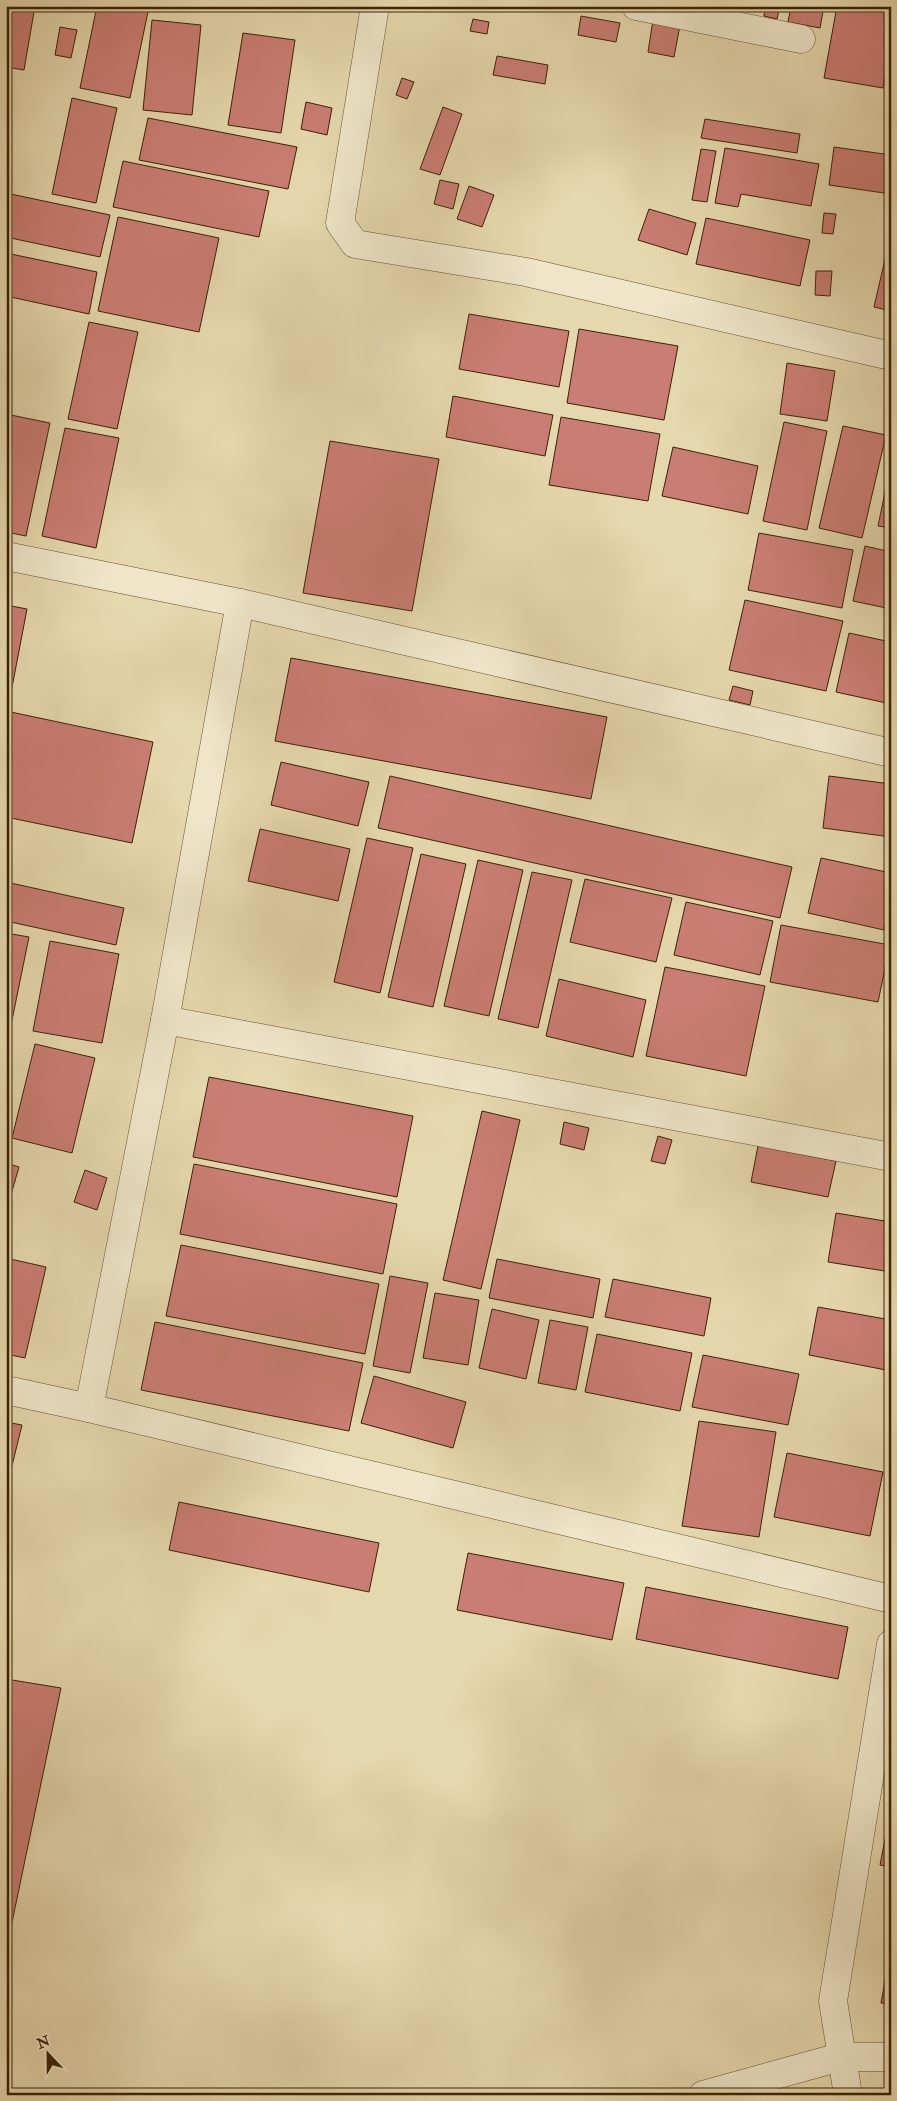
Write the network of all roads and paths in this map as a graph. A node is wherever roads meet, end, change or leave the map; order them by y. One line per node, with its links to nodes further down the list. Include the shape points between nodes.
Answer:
1 (375, 6): 4 (street, via 340,223 355,244 526,272)
2 (636, 6): 3 (street)
3 (801, 39)
4 (891, 356)
5 (6, 556): 6 (street)
6 (240, 603): 7 (street); 8 (street)
7 (891, 753)
8 (165, 1020): 9 (street); 11 (street)
9 (891, 1157)
10 (6, 1390): 11 (street)
11 (89, 1408): 12 (street)
12 (891, 1599)
13 (891, 1644): 14 (street, via 833,2001)
14 (840, 2057): 15 (street); 16 (street); 17 (street)
15 (891, 2057)
16 (703, 2095)
17 (848, 2095)

